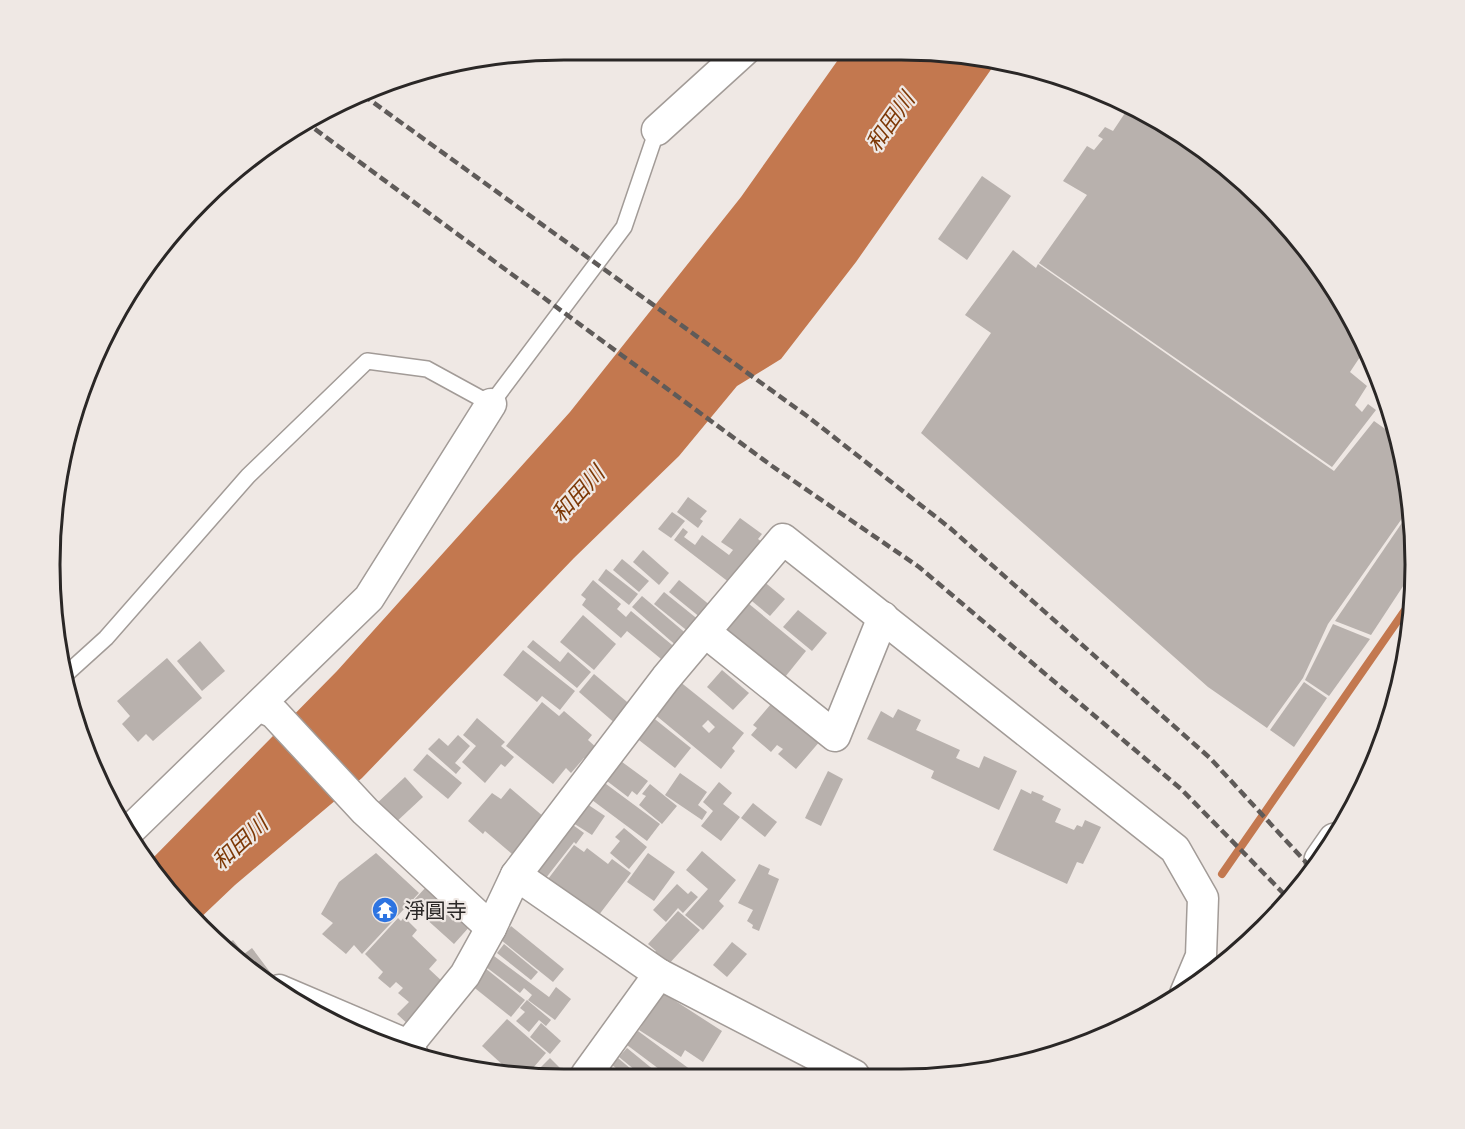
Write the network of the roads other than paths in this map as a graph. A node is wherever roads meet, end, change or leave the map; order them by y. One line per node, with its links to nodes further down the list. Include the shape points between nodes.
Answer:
1 (734, 60): 2 (street)
2 (657, 130): 3 (lane, via 624,227)
3 (491, 404): 6 (lane, via 427,369 367,361 248,476 106,638); 7 (street, via 369,598)
4 (883, 617): 5 (street, via 783,539); 5 (street, via 835,736); 12 (street, via 1175,849 1203,898 1201,956)
5 (705, 632): 9 (street)
6 (71, 669)
7 (266, 709): 8 (street); 10 (street, via 365,811)
8 (134, 827)
9 (516, 874): 10 (street); 11 (street)
10 (491, 928): 13 (street, via 465,975)
11 (659, 974): 14 (street); 15 (street)
12 (1193, 976)
13 (414, 1046)
14 (590, 1069)
15 (842, 1069)

